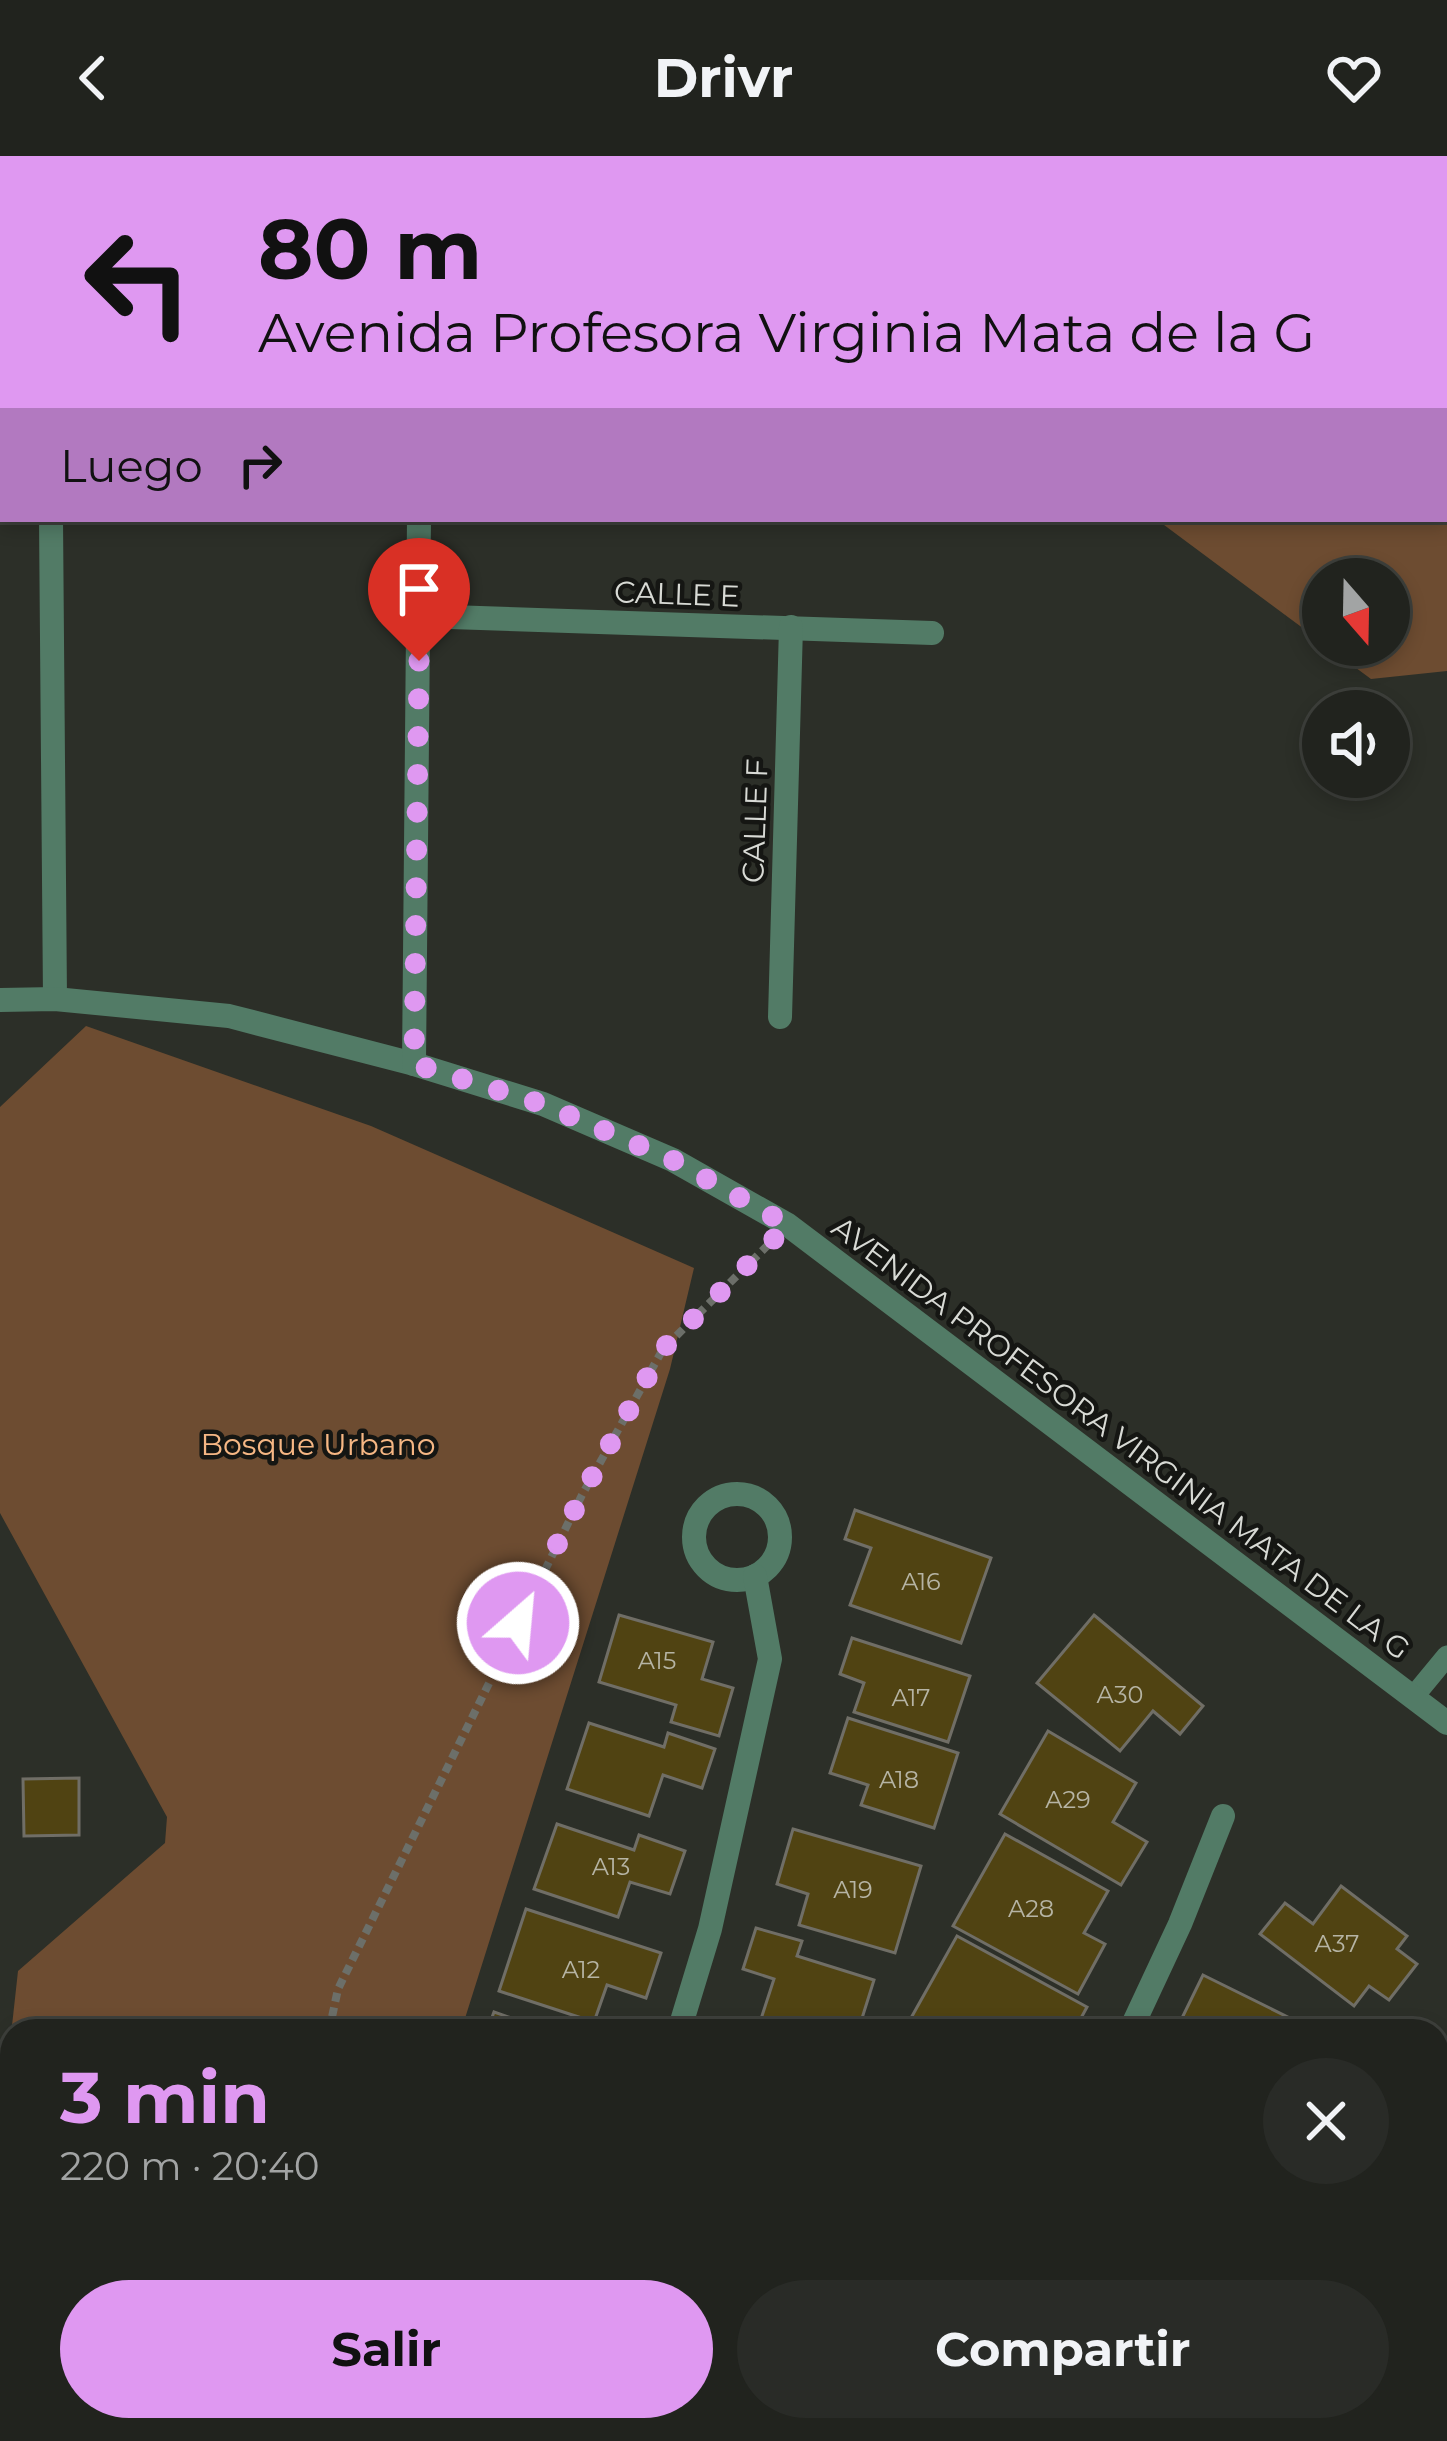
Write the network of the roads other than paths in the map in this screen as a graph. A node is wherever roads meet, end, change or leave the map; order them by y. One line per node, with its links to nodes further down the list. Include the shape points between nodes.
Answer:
1 (51, 522): 6 (street)
2 (419, 522): 3 (street)
3 (420, 616): 4 (street, CALLE E); 9 (street)
4 (791, 627): 5 (street, CALLE E); 8 (street, CALLE F)
5 (932, 633)
6 (55, 999): 7 (street, AVENIDA PROFESORA VIRGINIA MATA DE LA G); 9 (street, AVENIDA PROFESORA VIRGINIA MATA DE LA G, via 229,1016)
7 (0, 1000)
8 (780, 1017)
9 (414, 1064): 12 (street, AVENIDA PROFESORA VIRGINIA MATA DE LA G, via 564,1113 673,1160 788,1225)
10 (755, 1576): 15 (street, via 770,1659)
11 (1447, 1656): 12 (lane)
12 (1414, 1696): 13 (street, AVENIDA PROFESORA VIRGINIA MATA DE LA G)
13 (1447, 1723)
14 (1223, 1816): 16 (street)
15 (683, 2019)
16 (1136, 2019)

